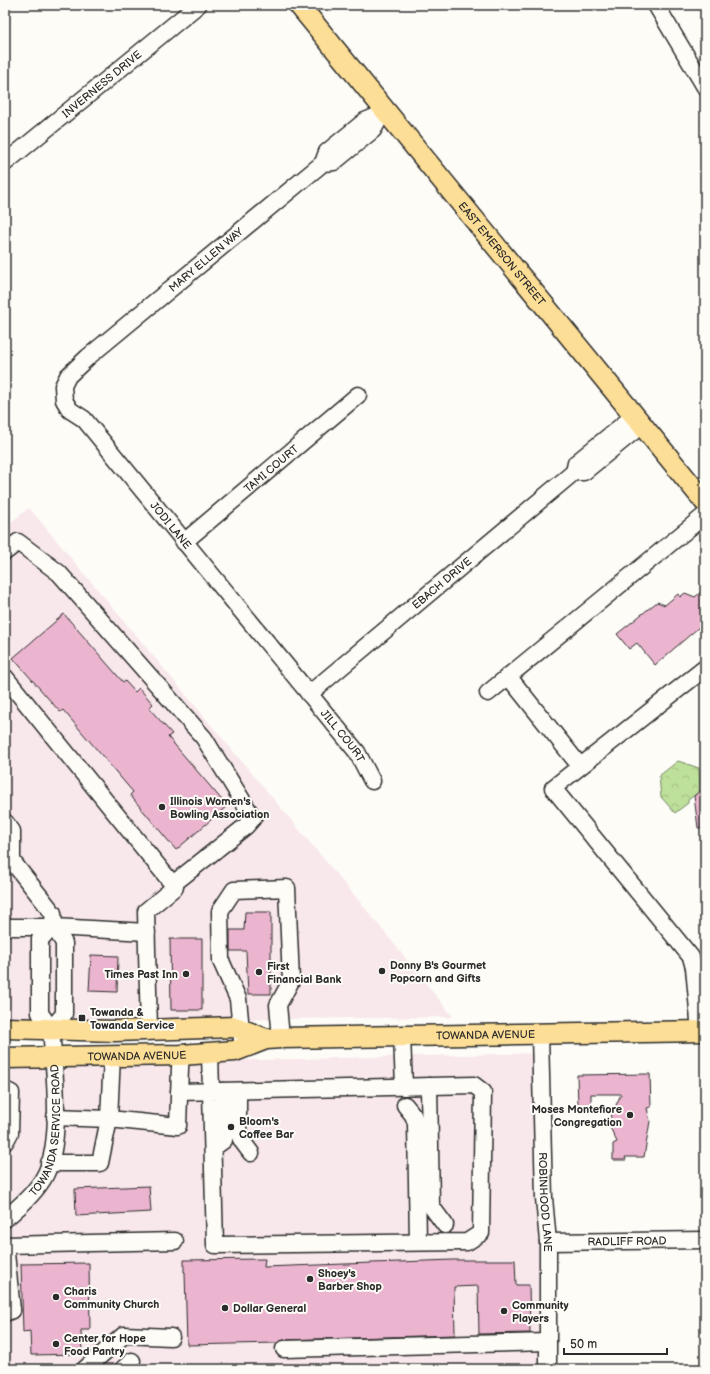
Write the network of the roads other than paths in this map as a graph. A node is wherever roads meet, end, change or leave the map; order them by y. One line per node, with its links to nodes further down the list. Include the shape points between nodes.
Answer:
1 (198, 5): 6 (street, INVERNESS DRIVE)
2 (299, 5): 5 (main road, EAST EMERSON STREET)
3 (656, 5): 4 (street)
4 (705, 87)
5 (384, 113): 7 (street, MARY ELLEN WAY, via 367,135 334,162 323,163); 9 (main road, EAST EMERSON STREET)
6 (5, 163)
7 (88, 358): 12 (street, JODI LANE, via 68,376 63,386 64,400 70,410 84,419)
8 (358, 395): 12 (street, TAMI COURT)
9 (636, 422): 10 (main road, EAST EMERSON STREET); 18 (street, EBACH DRIVE, via 625,423 576,463 574,472)
10 (705, 502)
11 (705, 515): 15 (street)
12 (184, 542): 18 (street, JODI LANE)
13 (5, 552): 23 (street, via 18,542 59,573 204,738 253,818)
14 (705, 668): 19 (street)
15 (508, 676): 17 (street); 19 (street)
16 (5, 677): 23 (street)
17 (488, 693)
18 (309, 694): 20 (street, JILL COURT, via 357,752)
19 (580, 766): 30 (street, via 553,788 691,957)
20 (372, 781)
21 (5, 822): 22 (street, via 12,831)
22 (8, 859): 25 (street, via 53,913)
23 (173, 884): 26 (street, via 175,887 146,910)
24 (5, 927): 25 (street)
25 (54, 927): 26 (street); 28 (street, via 64,943 64,1014); 28 (street, via 40,939 40,1013)
26 (147, 932): 29 (street)
27 (5, 1028): 28 (main road, TOWANDA AVENUE)
28 (51, 1029): 29 (main road, TOWANDA AVENUE); 38 (street, TOWANDA SERVICE ROAD)
29 (149, 1030): 34 (main road, TOWANDA AVENUE, via 235,1027)
30 (703, 1031): 31 (main road, TOWANDA AVENUE)
31 (540, 1034): 32 (main road, TOWANDA AVENUE); 56 (street, ROBINHOOD LANE, via 544,1198)
32 (402, 1036): 33 (main road, TOWANDA AVENUE); 41 (street)
33 (273, 1038): 34 (main road, TOWANDA AVENUE); 34 (street, via 278,1005 291,981 287,888 234,890 220,911 221,961 238,999)
34 (242, 1039): 35 (main road, TOWANDA AVENUE, via 235,1051)
35 (210, 1053): 36 (main road, TOWANDA AVENUE); 43 (street)
36 (181, 1054): 37 (main road, TOWANDA AVENUE); 44 (street)
37 (112, 1056): 38 (main road, TOWANDA AVENUE); 47 (street)
38 (53, 1057): 39 (main road, TOWANDA AVENUE); 46 (street, TOWANDA SERVICE ROAD)
39 (5, 1058)
40 (429, 1086): 41 (street); 52 (street, via 431,1206); 55 (street, via 474,1085 482,1092 481,1233 467,1242)
41 (404, 1087): 43 (street)
42 (5, 1090): 48 (street, via 11,1093 10,1133)
43 (224, 1091): 44 (street); 49 (street, via 238,1132); 55 (street, via 213,1148 215,1245)
44 (179, 1092): 47 (street, via 178,1126)
45 (405, 1106): 55 (street, via 416,1123)
46 (55, 1117): 47 (street); 50 (street, TOWANDA SERVICE ROAD, via 54,1150)
47 (109, 1120): 50 (street, via 100,1163)
48 (5, 1142)
49 (251, 1153)
50 (49, 1163): 51 (street, TOWANDA SERVICE ROAD, via 44,1178 30,1198)
51 (5, 1219)
52 (445, 1226)
53 (705, 1240): 56 (street, RADLIFF ROAD)
54 (175, 1241): 57 (street)
55 (418, 1242)
56 (548, 1242): 60 (street, ROBINHOOD LANE)
57 (5, 1244): 58 (street, via 12,1310)
58 (5, 1314)
59 (171, 1337): 62 (street, via 124,1335)
60 (548, 1342): 61 (street); 63 (street, ROBINHOOD LANE)
61 (284, 1349)
62 (85, 1369)
63 (548, 1369)

